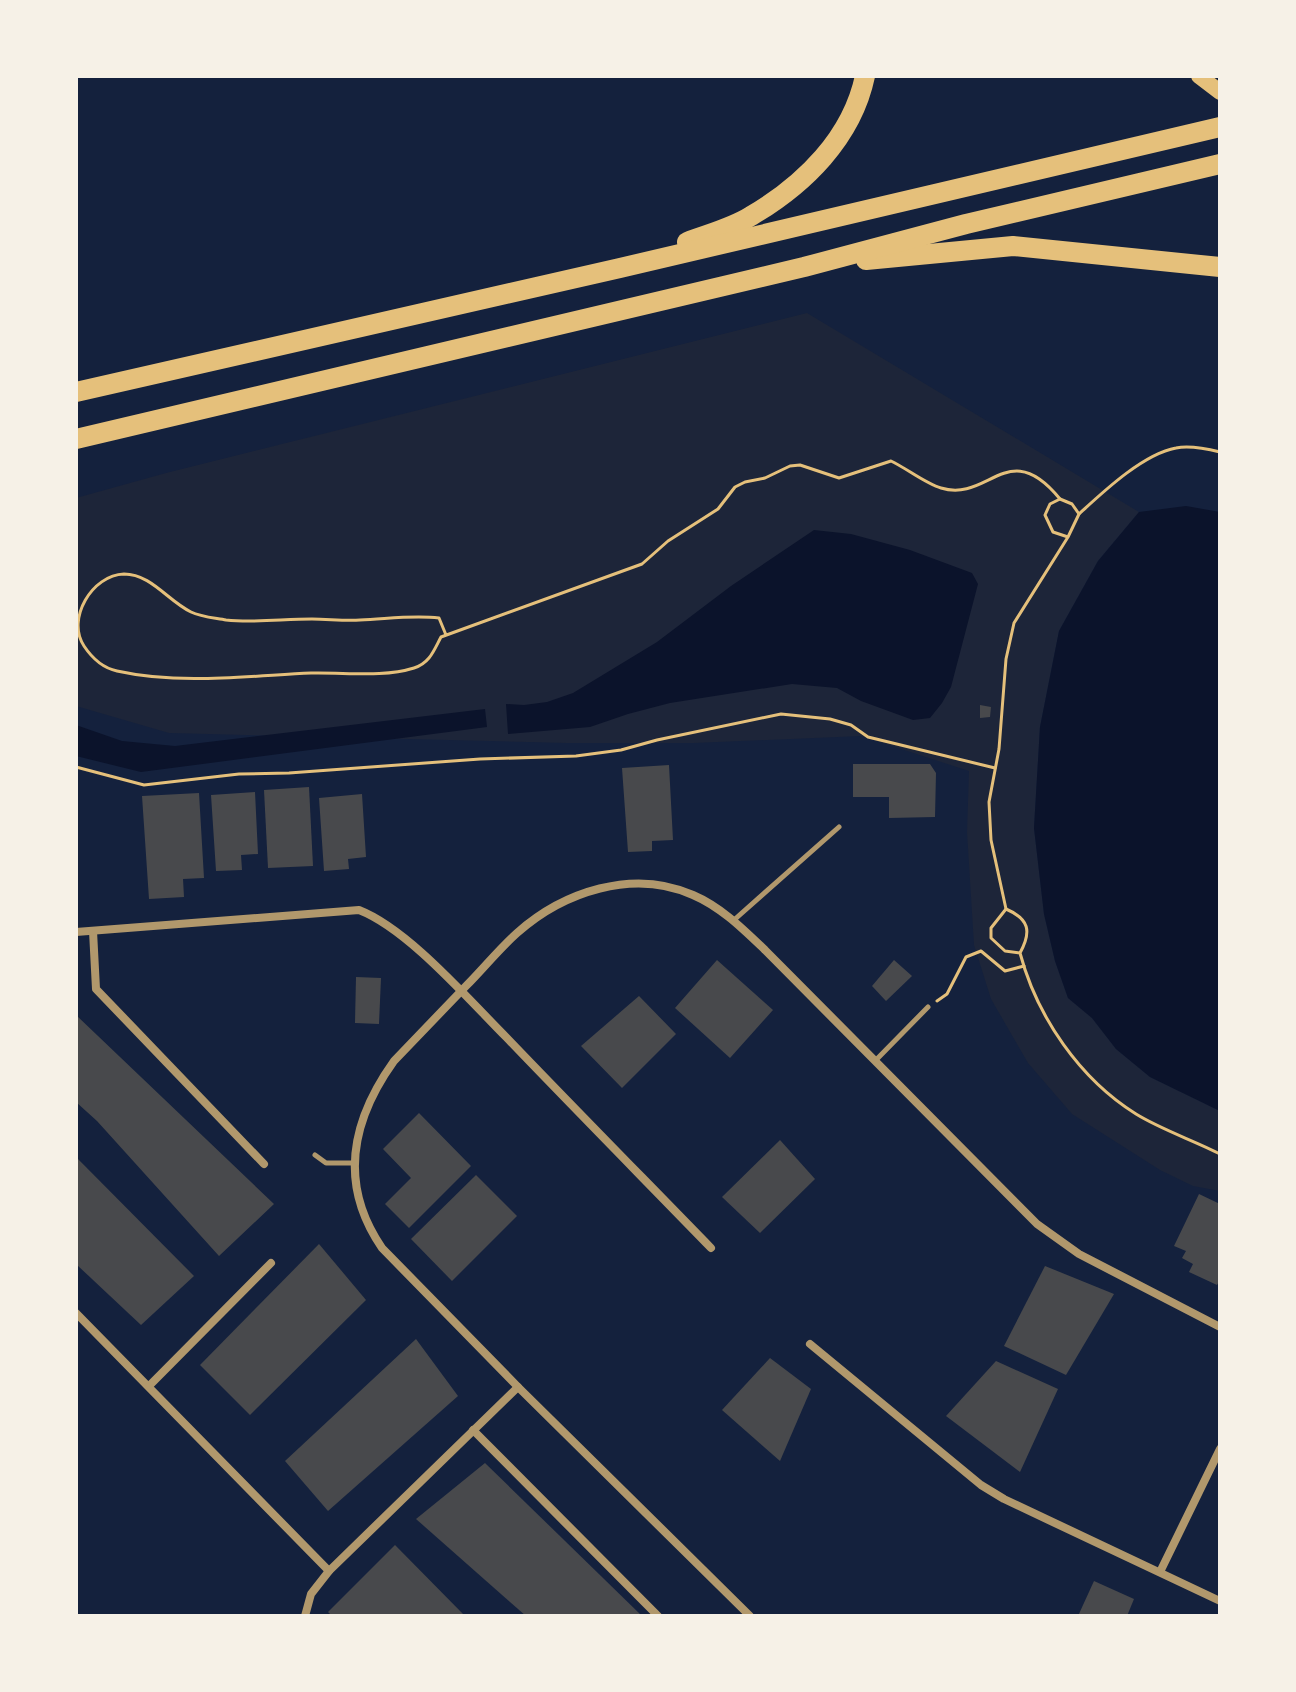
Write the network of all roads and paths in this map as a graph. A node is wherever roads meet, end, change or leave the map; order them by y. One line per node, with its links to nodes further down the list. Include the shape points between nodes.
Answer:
1 (865, 76): 8 (highway, via 842,133 815,169 750,217)
2 (1199, 76): 3 (main road)
3 (1220, 92)
4 (1220, 127): 8 (highway)
5 (1220, 164): 6 (highway)
6 (804, 267): 7 (highway, via 1013,246); 10 (highway)
7 (1220, 267)
8 (620, 268): 9 (highway)
9 (76, 392)
10 (76, 439)
11 (1220, 452): 13 (path, via 1177,448 1164,453 1115,481)
12 (1060, 499): 13 (path); 14 (path, via 1045,515 1053,532); 15 (path, via 1045,481 1024,471 967,488 942,489 891,461 839,478 790,466 735,487 718,509 642,564)
13 (1079, 514): 14 (path)
14 (1068, 537): 17 (path, via 1014,623)
15 (446, 635): 15 (path, via 430,659 416,668 239,678 159,677 114,670 92,658 79,639 86,597 101,581 121,574 141,577 193,614 276,621 420,616 439,618)
16 (76, 767): 17 (path, via 144,785 239,774 576,756 781,714 830,719 868,737)
17 (995, 768): 19 (path, via 989,802 991,840)
18 (839, 827): 20 (lane)
19 (1006, 909): 23 (path, via 1019,914 1026,925); 23 (path, via 991,928 991,938 1005,951)
20 (734, 920): 25 (street, via 692,894 663,885 598,889 548,910 517,933); 27 (street)
21 (93, 931): 22 (street); 25 (street, via 359,910 391,926); 31 (street, via 96,989)
22 (76, 932)
23 (1020, 953): 24 (path)
24 (1024, 966): 26 (path, via 1005,971 981,951 966,957 947,994); 28 (path, via 1042,1010 1093,1082 1140,1116)
25 (461, 992): 30 (street, via 380,1081 361,1122); 32 (street)
26 (928, 1007): 27 (lane)
27 (874, 1061): 35 (street, via 1056,1240)
28 (1220, 1154)
29 (315, 1155): 30 (lane, via 326,1163)
30 (354, 1163): 38 (street, via 362,1210 382,1248)
31 (264, 1164)
32 (711, 1248)
33 (271, 1263): 37 (street)
34 (76, 1313): 37 (street)
35 (1220, 1327)
36 (810, 1344): 42 (street, via 981,1485 1026,1512)
37 (149, 1386): 41 (street)
38 (518, 1387): 39 (street); 46 (street)
39 (473, 1430): 41 (street); 45 (street)
40 (1220, 1449): 42 (street)
41 (329, 1571): 44 (street, via 311,1594)
42 (1160, 1572): 43 (street)
43 (1220, 1601)
44 (305, 1616)
45 (658, 1616)
46 (750, 1616)

